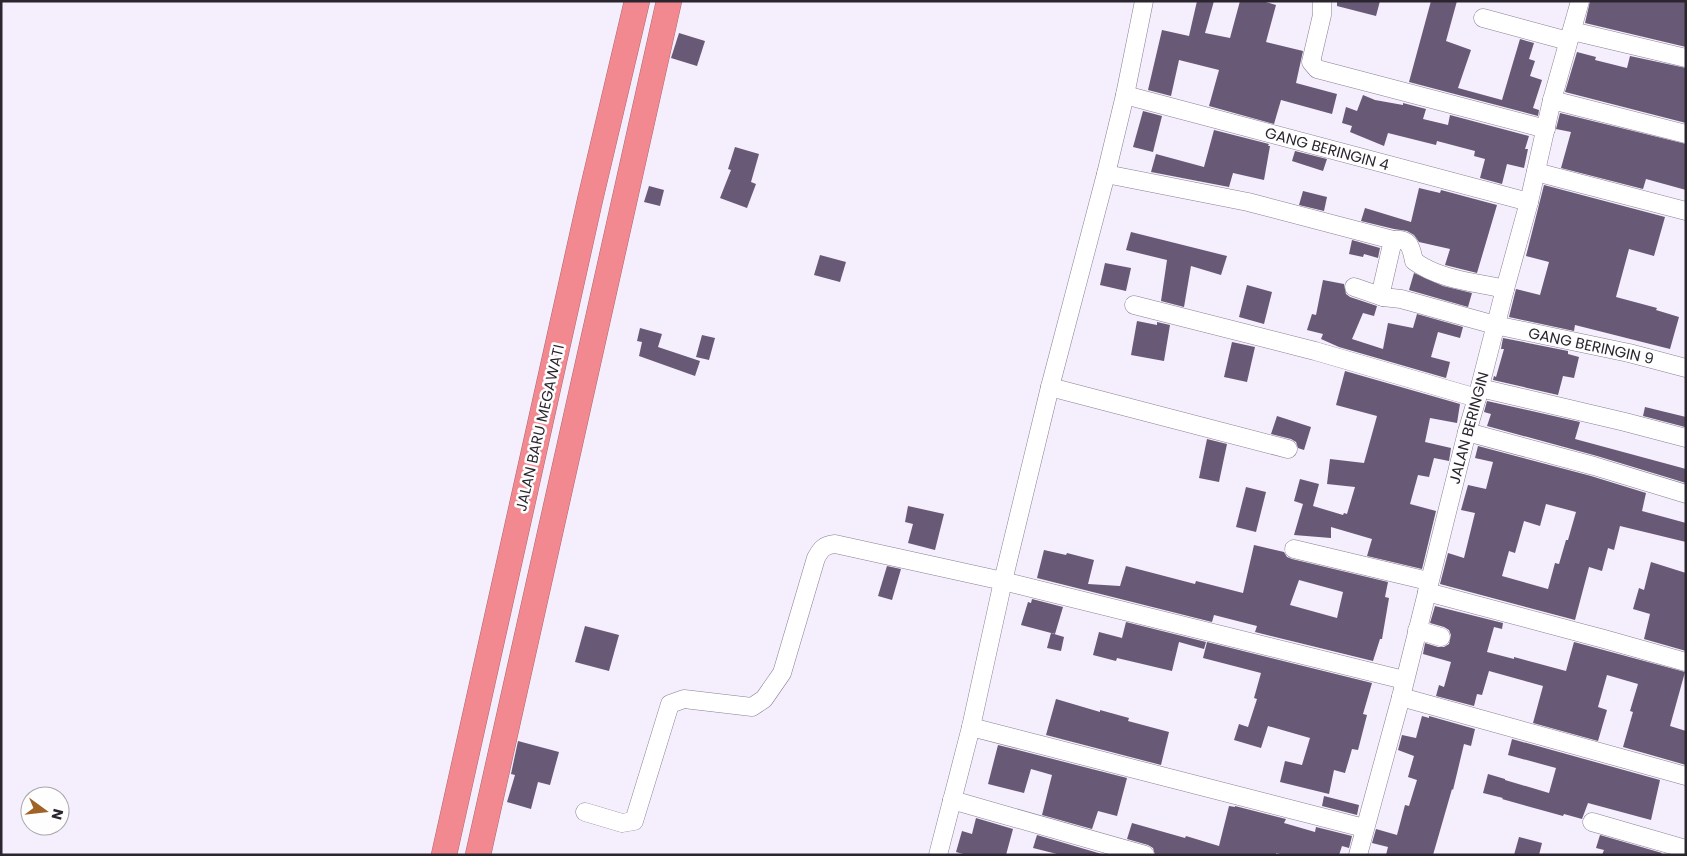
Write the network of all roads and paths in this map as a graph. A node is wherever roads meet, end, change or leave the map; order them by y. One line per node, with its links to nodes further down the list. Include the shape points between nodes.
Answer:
1 (637, 1): 15 (highway, JALAN BARU MEGAWATI)
2 (669, 1): 17 (highway)
3 (1144, 1): 9 (street)
4 (1322, 1): 11 (street, via 1311,62 1316,69)
5 (1580, 1): 7 (street, JALAN BERINGIN)
6 (1483, 18): 7 (street)
7 (1570, 36): 8 (street); 10 (street, JALAN BERINGIN)
8 (1686, 58)
9 (1125, 95): 14 (street); 16 (street, GANG BERINGIN 4)
10 (1552, 100): 11 (street, JALAN BERINGIN); 12 (street)
11 (1546, 130): 13 (street, JALAN BERINGIN)
12 (1686, 134)
13 (1536, 172): 16 (street, JALAN BERINGIN); 18 (street)
14 (1106, 174): 19 (street, via 1248,202); 28 (street)
15 (590, 200): 17 (highway); 20 (highway, JALAN BARU MEGAWATI)
16 (1529, 202): 23 (street, JALAN BERINGIN)
17 (622, 209): 21 (highway)
18 (1686, 211)
19 (1393, 240): 23 (street, via 1407,242 1412,247 1414,261 1433,272); 24 (street, via 1381,292)
20 (577, 265): 21 (highway); 50 (highway, JALAN BARU MEGAWATI)
21 (609, 270): 51 (highway)
22 (1354, 286): 24 (street, GANG BERINGIN 9)
23 (1505, 289): 26 (street, JALAN BERINGIN)
24 (1383, 297): 26 (street, GANG BERINGIN 9)
25 (1134, 305): 29 (street)
26 (1495, 325): 27 (street, GANG BERINGIN 9); 29 (street, JALAN BERINGIN)
27 (1686, 368)
28 (1050, 387): 32 (street); 35 (street)
29 (1478, 393): 30 (street, JALAN BERINGIN); 31 (street, via 1625,422)
30 (1467, 432): 33 (street); 36 (street, JALAN BERINGIN)
31 (1686, 438)
32 (1288, 449)
33 (1686, 494)
34 (1294, 548): 36 (street)
35 (1003, 581): 40 (street); 42 (street); 45 (street, via 835,544 821,548 782,673 764,699 752,707 684,699 670,704 634,821 622,823)
36 (1428, 586): 37 (street, JALAN BERINGIN); 39 (street)
37 (1417, 630): 38 (street); 40 (street, JALAN BERINGIN)
38 (1441, 637)
39 (1686, 662)
40 (1404, 680): 41 (street, JALAN BERINGIN)
41 (1401, 697): 43 (street); 47 (street, JALAN BERINGIN)
42 (971, 727): 44 (street); 47 (street)
43 (1686, 776)
44 (952, 800): 49 (street); 52 (street)
45 (585, 812)
46 (1592, 822): 48 (street)
47 (1364, 828): 53 (street, JALAN BERINGIN)
48 (1686, 849)
49 (941, 854)
50 (444, 855)
51 (478, 855)
52 (1145, 855)
53 (1358, 855)

